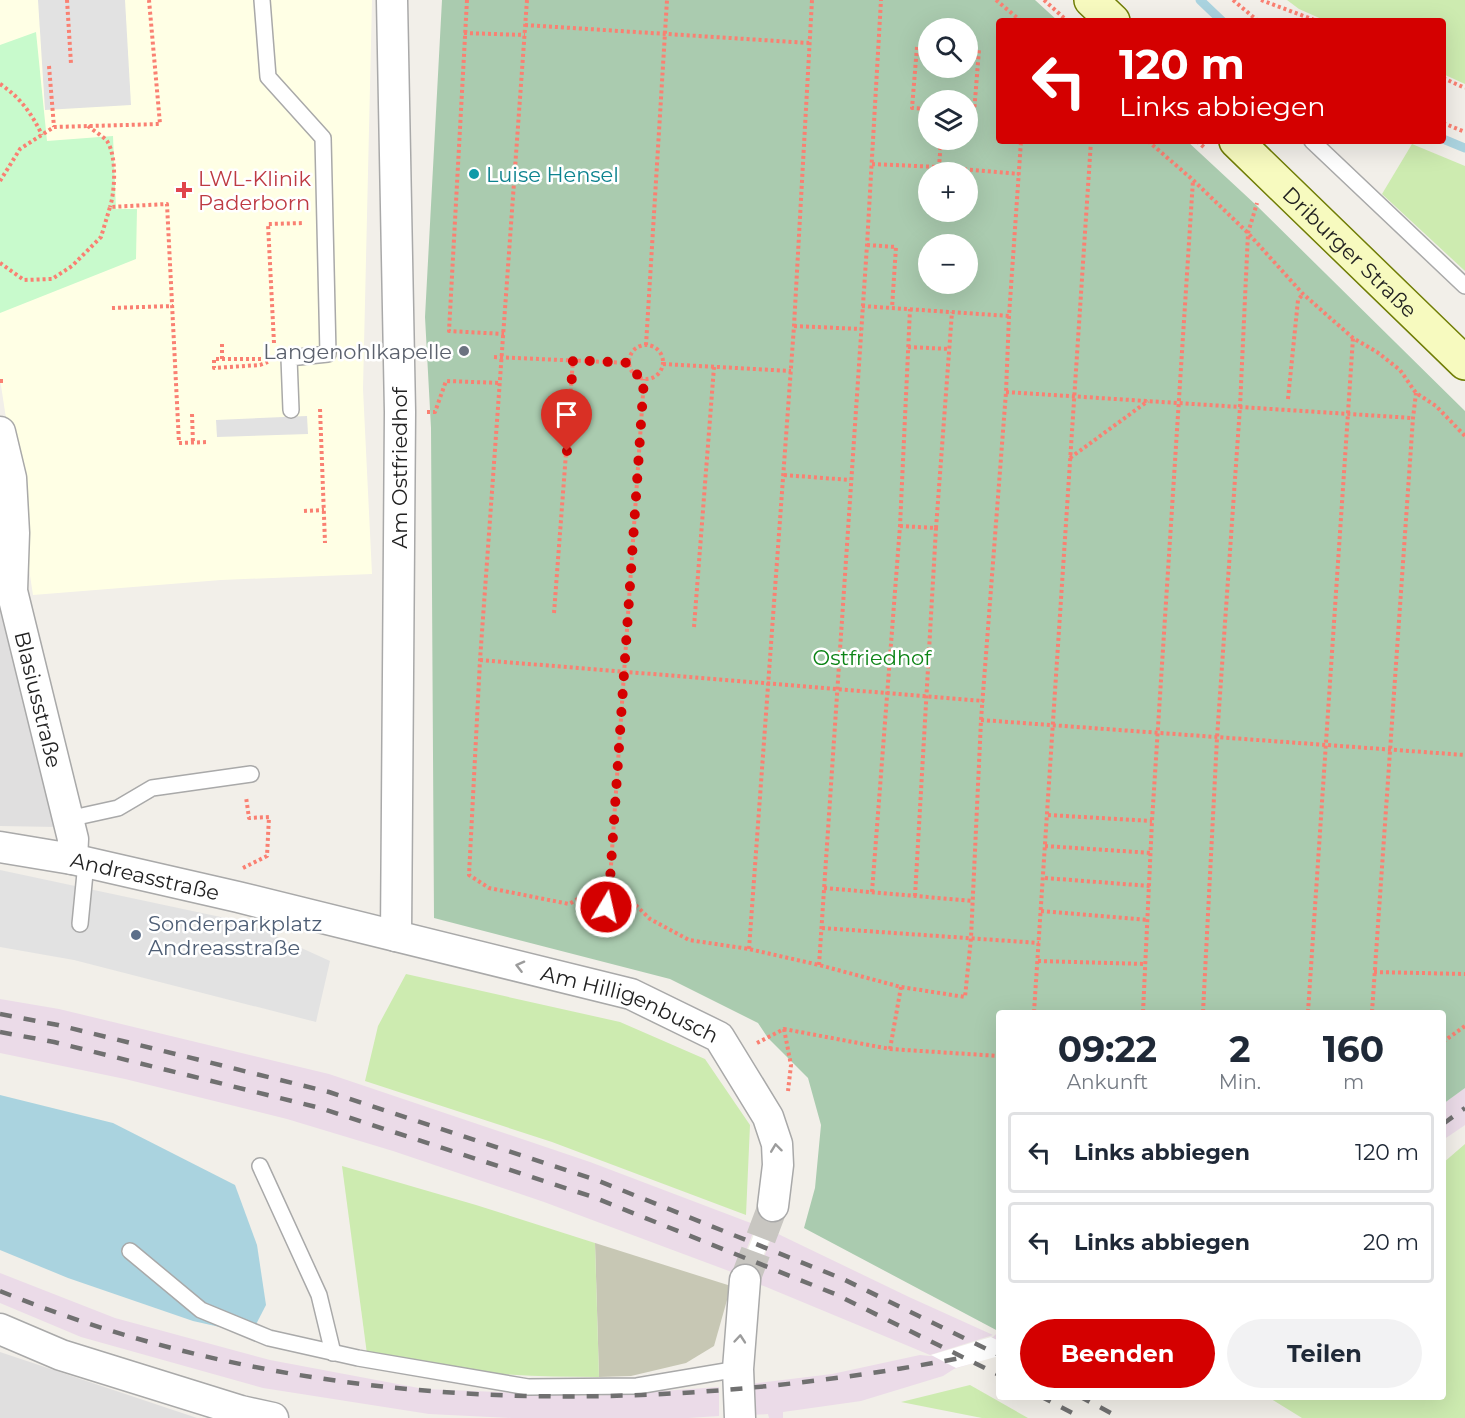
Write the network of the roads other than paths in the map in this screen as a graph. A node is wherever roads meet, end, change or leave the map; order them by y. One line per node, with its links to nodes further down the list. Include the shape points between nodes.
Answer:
1 (262, 0): 9 (lane, via 268,77 323,138 328,354 289,358)
2 (392, 0): 16 (street, Am Ostfriedhof, via 400,412)
3 (1091, 0): 4 (main road)
4 (1110, 18)
5 (1239, 144): 8 (main road, Driburger Straße)
6 (1315, 144): 7 (lane)
7 (1465, 286)
8 (1465, 363)
9 (291, 410)
10 (0, 432): 12 (street, Blasiusstraße, via 12,478 12,591)
11 (251, 774): 12 (lane, via 152,788 118,808)
12 (68, 819): 14 (street, Blasiusstraße)
13 (0, 847): 14 (street, Andreasstraße)
14 (79, 861): 15 (lane); 16 (street, Andreasstraße)
15 (80, 924)
16 (396, 936): 18 (street, Am Hilligenbusch, one-way to 16, via 777,1144 768,1117 719,1037 631,994)
17 (260, 1166): 22 (lane, via 320,1296)
18 (773, 1206)
19 (130, 1251): 22 (lane, via 201,1310 269,1338)
20 (745, 1280): 23 (street, one-way to 20)
21 (0, 1329): 24 (street, via 61,1355)
22 (333, 1353): 23 (lane, via 528,1387 637,1386)
23 (738, 1369): 25 (street)
24 (273, 1418)
25 (740, 1418)

